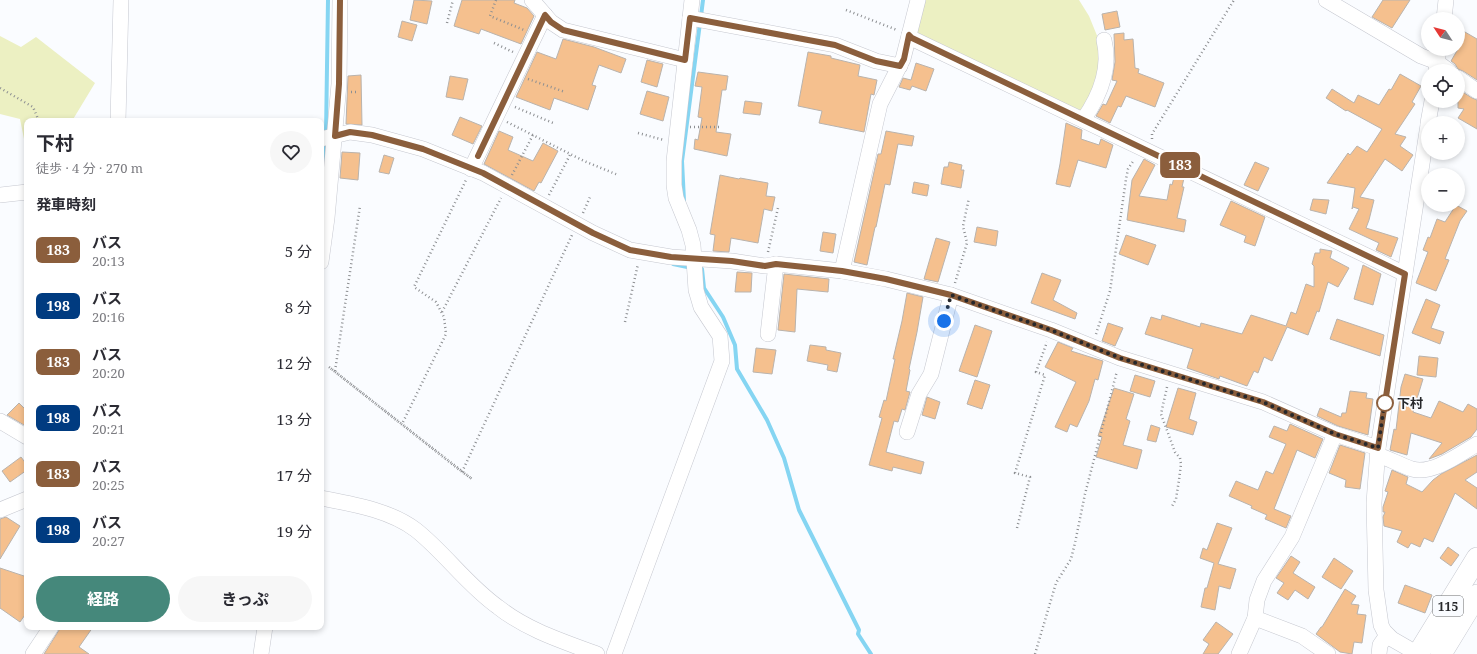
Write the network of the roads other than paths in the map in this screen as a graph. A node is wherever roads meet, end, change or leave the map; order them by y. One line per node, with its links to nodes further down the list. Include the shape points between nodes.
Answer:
1 (121, 0): 18 (street)
2 (340, 0): 20 (street, via 339,84)
3 (532, 0): 9 (street)
4 (692, 0): 10 (street)
5 (918, 0): 11 (street)
6 (1326, 0): 14 (street, via 1421,56)
7 (1446, 0): 8 (street)
8 (1445, 12)
9 (545, 15): 13 (street, via 563,30); 22 (street)
10 (690, 18): 13 (street); 15 (street, via 835,45 876,61)
11 (909, 35): 15 (street); 19 (street)
12 (1104, 40): 19 (street, via 1106,71)
13 (685, 60): 26 (street, via 674,161 674,185 676,198 689,230)
14 (1440, 63)
15 (900, 66): 28 (street, via 880,104)
16 (1465, 83): 17 (street)
17 (1477, 91)
18 (118, 118)
19 (1083, 120): 29 (street)
20 (328, 137): 22 (street, via 350,132 372,135 423,149); 25 (street, via 327,218)
21 (1422, 160): 29 (street)
22 (471, 169): 26 (street, via 630,250)
23 (24, 192): 24 (street)
24 (0, 194)
25 (324, 240)
26 (694, 259): 27 (street); 50 (street, via 696,290 701,307 720,336 722,361)
27 (770, 265): 28 (street); 31 (street)
28 (842, 271): 30 (street)
29 (1405, 274): 37 (street)
30 (951, 295): 33 (street, via 931,374 919,394); 34 (street, via 1051,330 1120,358 1263,402)
31 (768, 334)
32 (0, 421): 35 (street)
33 (907, 432)
34 (1335, 434): 37 (street); 43 (street, via 1292,537 1264,580 1257,600)
35 (24, 435)
36 (1477, 444): 37 (street, via 1426,471 1413,469)
37 (1378, 451): 46 (street, via 1374,503 1376,590 1381,625)
38 (324, 499): 49 (street, via 392,516 431,543 476,589 517,621)
39 (24, 500): 40 (street)
40 (0, 510)
41 (1477, 558): 54 (highway, 115)
42 (1477, 595): 55 (highway, 115)
43 (1255, 618): 51 (street); 52 (street, via 1302,636)
44 (49, 630): 47 (street)
45 (265, 630): 48 (street)
46 (1387, 635): 53 (street, via 1380,645); 54 (street)
47 (33, 654)
48 (261, 654)
49 (596, 654)
50 (614, 654)
51 (1238, 654)
52 (1328, 654)
53 (1379, 654)
54 (1418, 654)
55 (1441, 654)

